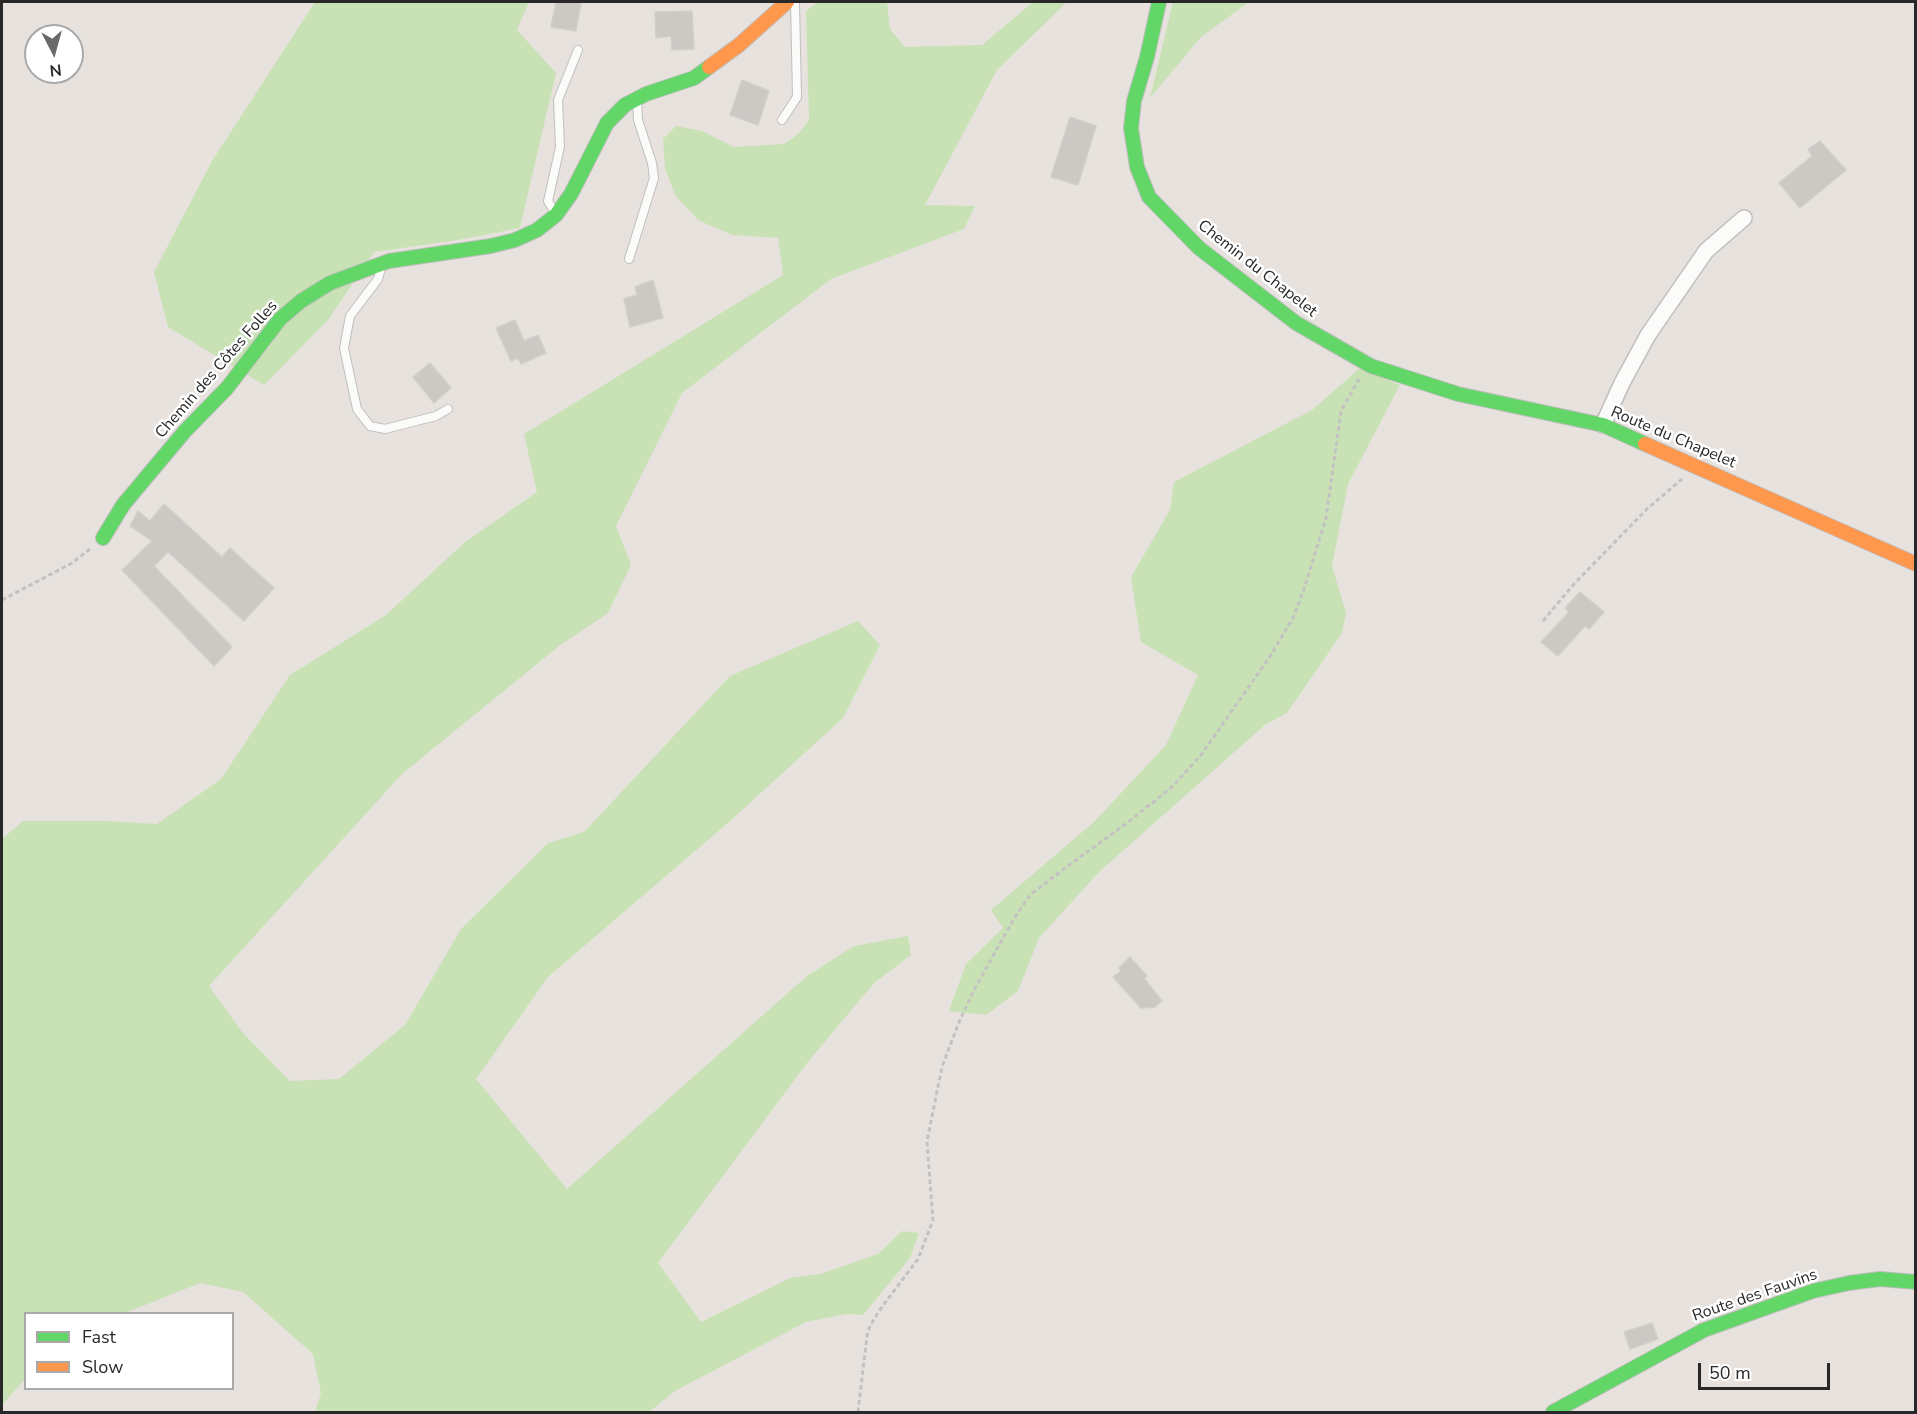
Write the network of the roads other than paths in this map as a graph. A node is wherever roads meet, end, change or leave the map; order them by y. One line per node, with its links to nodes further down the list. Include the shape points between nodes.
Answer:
1 (787, 2): 5 (street, Chemin des Côtes Folles, via 701,74)
2 (795, 2): 6 (lane, via 797,97)
3 (1159, 2): 11 (street, Chemin du Chapelet, via 1131,128 1137,167 1149,197 1199,248 1296,323)
4 (578, 50): 7 (lane, via 558,100 560,147 548,201)
5 (637, 98): 7 (street, Chemin des Côtes Folles, via 607,123 571,194); 9 (lane, via 638,120 654,178)
6 (782, 120)
7 (556, 214): 10 (street, Chemin des Côtes Folles, via 537,230 514,240)
8 (1744, 218): 13 (street, via 1707,252 1648,335)
9 (629, 259)
10 (382, 264): 12 (lane, via 378,279 350,316 344,348 357,409 370,426 385,429 436,416); 14 (street, Chemin des Côtes Folles, via 330,283 279,319 227,388 185,430 123,505)
11 (1371, 366): 13 (street, Route du Chapelet, via 1458,394)
12 (448, 409)
13 (1603, 425): 15 (street, Route du Chapelet)
14 (103, 538)
15 (1916, 564)
16 (1916, 1281): 17 (street, Route des Fauvins, via 1880,1279 1814,1291 1704,1330)
17 (1552, 1413)

